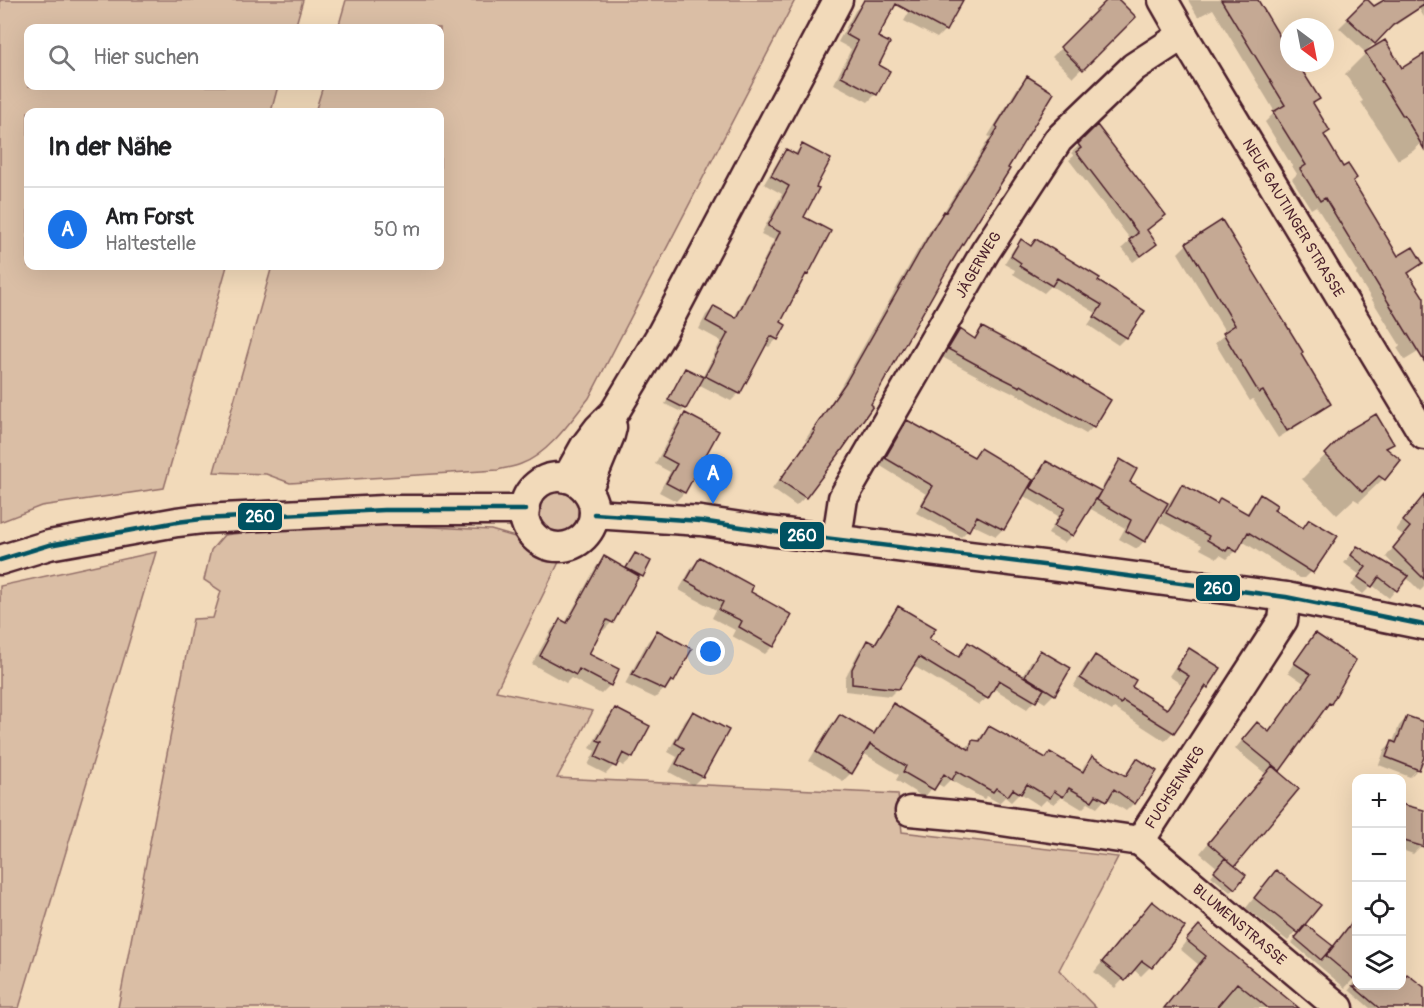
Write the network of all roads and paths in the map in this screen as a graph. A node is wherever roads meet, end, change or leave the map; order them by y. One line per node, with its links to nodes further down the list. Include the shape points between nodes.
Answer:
1 (838, 0): 5 (street, via 662,333 614,413 585,446)
2 (1163, 0): 3 (street, NEUE GAUTINGER STRASSE)
3 (1183, 35): 4 (street, NEUE GAUTINGER STRASSE); 7 (street, JÄGERWEG, via 1134,66 1058,140 985,252 843,498)
4 (1424, 435)
5 (583, 494): 6 (street, via 552,478 533,489); 6 (street, via 593,520 580,540 570,545 558,547 538,539 530,531); 7 (street, via 625,517 690,520)
6 (525, 510): 8 (street, via 384,510 202,519 49,545)
7 (837, 538): 9 (street)
8 (0, 560)
9 (1286, 597): 10 (street); 12 (street, FUCHSENWEG, via 1283,620)
10 (1424, 624)
11 (910, 811): 12 (street, FUCHSENWEG)
12 (1140, 841): 13 (street, BLUMENSTRASSE)
13 (1339, 1008)

